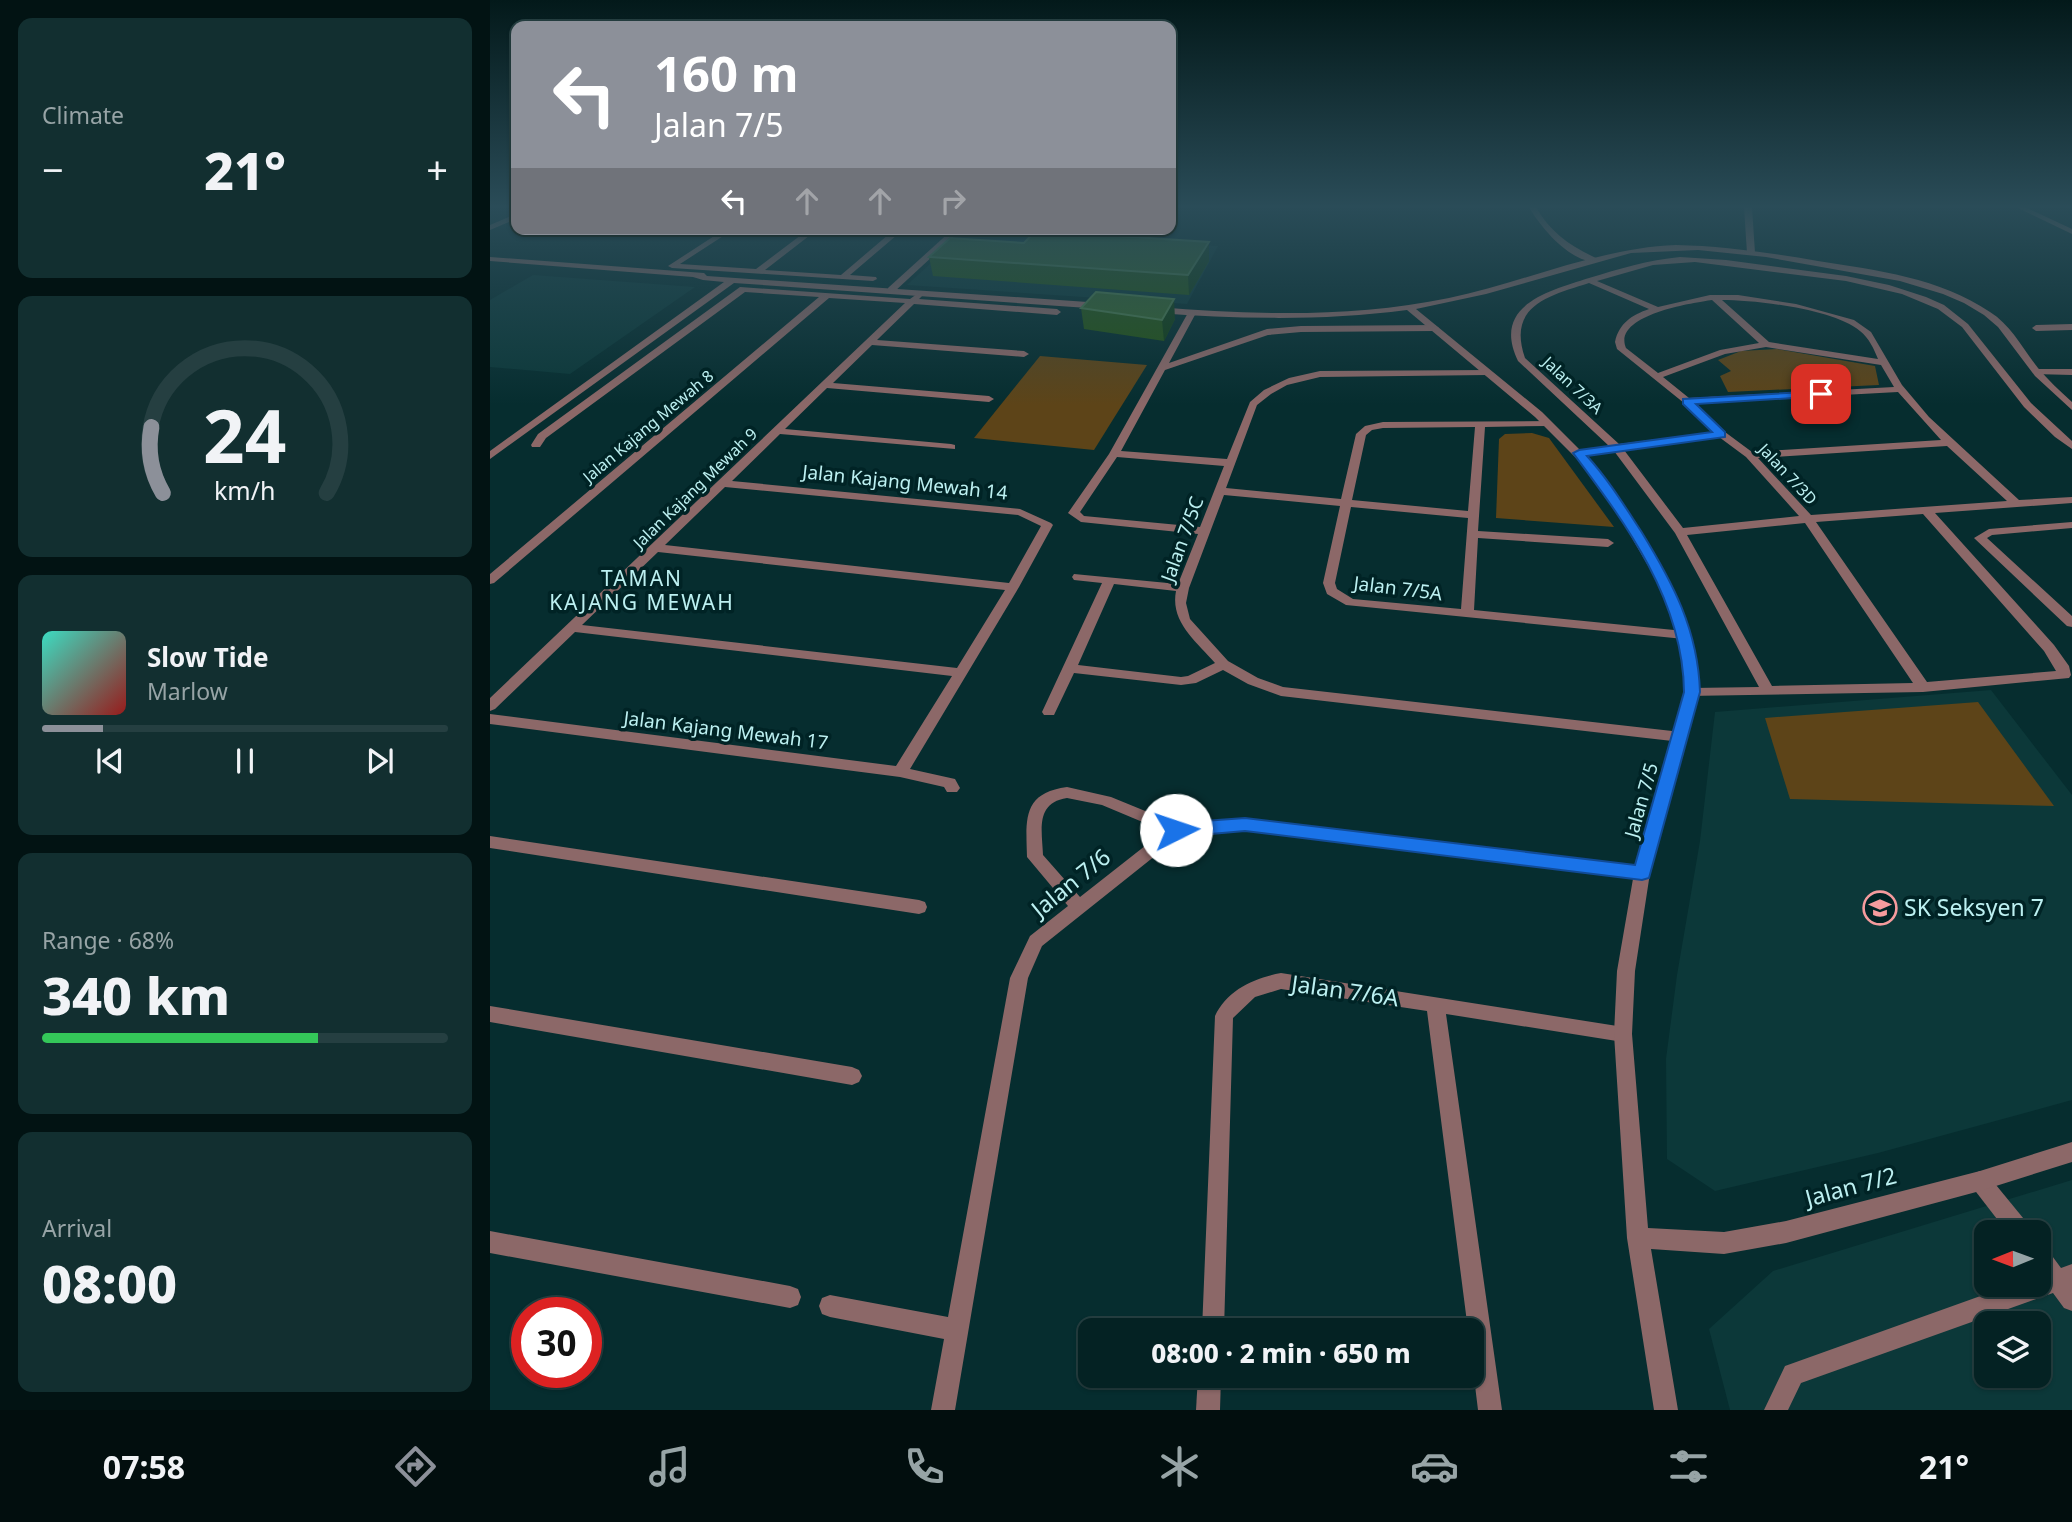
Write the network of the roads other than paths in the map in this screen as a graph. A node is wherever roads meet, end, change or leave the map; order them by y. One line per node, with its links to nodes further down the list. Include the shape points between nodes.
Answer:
1 (664, 273): 9 (street)
2 (784, 273): 10 (street)
3 (849, 273): 10 (street)
4 (910, 273): 16 (street)
5 (1550, 273): 23 (street)
6 (1615, 273): 13 (street, Jalan 7/3A)
7 (1796, 273): 51 (street, Jalan 7/3A, via 1874,285 1942,308 1965,325 2022,399)
8 (1868, 273): 37 (street, via 1953,296 1990,315)
9 (699, 277): 11 (street); 18 (street, via 710,287)
10 (844, 277): 12 (street)
11 (734, 279): 14 (street); 15 (street); 18 (street)
12 (873, 279)
13 (1590, 281): 25 (street); 53 (street, Jalan 7/3A, via 1544,293 1529,304 1516,334 1517,350 1521,359)
14 (789, 282): 15 (street); 16 (street)
15 (766, 283): 18 (street)
16 (891, 290): 17 (street)
17 (921, 293): 21 (street, Jalan Kajang Mewah 9); 22 (street)
18 (710, 295): 57 (street)
19 (827, 295): 21 (street); 50 (street, via 743,289 542,436); 74 (street, Jalan Kajang Mewah 8)
20 (1715, 298): 25 (street, Jalan 7/3D); 32 (street); 34 (street, Jalan 7/3D, via 1807,309 1846,319 1864,330)
21 (912, 302): 26 (street); 31 (street, Jalan Kajang Mewah 9)
22 (1111, 307)
23 (1409, 308): 27 (street, via 1290,317); 29 (street, Jalan 7/5)
24 (1152, 310): 27 (street)
25 (1658, 310): 39 (street, Jalan 7/3D, via 1627,323 1619,342)
26 (1057, 312)
27 (1192, 313): 35 (street)
28 (2072, 327): 30 (street)
29 (1435, 328): 35 (street, via 1266,332); 36 (street, Jalan 7/5)
30 (2036, 328)
31 (870, 342): 33 (street); 40 (street, Jalan Kajang Mewah 9)
32 (1766, 344): 34 (street); 39 (street, via 1723,352)
33 (1024, 354)
34 (1883, 362): 41 (street, Jalan 7/3D)
35 (1163, 368): 55 (street)
36 (1487, 372): 45 (street, Jalan 7/5); 58 (street, Jalan 7/5C, via 1320,374 1280,384 1253,404)
37 (2037, 372): 38 (street); 44 (street)
38 (2072, 372)
39 (1656, 377): 43 (street, Jalan 7/3D)
40 (825, 385): 42 (street); 47 (street, Jalan Kajang Mewah 9)
41 (1901, 390): 43 (street); 49 (street, Jalan 7/3D)
42 (989, 399)
43 (1687, 401): 48 (street, Jalan 7/3D)
44 (2072, 407)
45 (1547, 423): 46 (street, Jalan 7/5A); 54 (street, Jalan 7/5)
46 (1480, 425): 62 (street, Jalan 7/5A, via 1369,428 1361,434); 65 (street)
47 (777, 431): 52 (street); 59 (street, Jalan Kajang Mewah 9)
48 (1721, 434): 53 (street); 56 (street, Jalan 7/3D)
49 (1947, 443): 56 (street); 63 (street, Jalan 7/3D)
50 (536, 445)
51 (2072, 446)
52 (951, 447)
53 (1617, 448): 54 (street); 69 (street, Jalan 7/3A)
54 (1579, 453): 83 (street, Jalan 7/5, via 1645,545 1665,580)
55 (1114, 454): 58 (street); 68 (street, via 1074,513 1081,519)
56 (1750, 455): 66 (street, Jalan 7/3D)
57 (490, 456)
58 (1231, 463): 60 (street, Jalan 7/5C)
59 (723, 483): 72 (street, Jalan Kajang Mewah 9); 76 (street, Jalan Kajang Mewah 14, via 1020,512 1047,525)
60 (1220, 491): 62 (street); 68 (street, Jalan 7/5C)
61 (2072, 500): 63 (street)
62 (1346, 503): 65 (street); 80 (street, Jalan 7/5A, via 1331,591 1350,602)
63 (2015, 503): 64 (street)
64 (1926, 510): 66 (street); 87 (street, via 2062,666 2064,675)
65 (1475, 515): 70 (street)
66 (1808, 519): 69 (street); 87 (street, Jalan 7/3D)
67 (2072, 525): 79 (street, via 1989,532 1980,538)
68 (1205, 531): 77 (street, Jalan 7/5C)
69 (1680, 532): 88 (street, Jalan 7/3A)
70 (1472, 534): 71 (street); 80 (street)
71 (1608, 543)
72 (656, 548): 76 (street); 82 (street, Jalan Kajang Mewah 9)
73 (1078, 577): 75 (street)
74 (490, 580)
75 (1110, 580): 77 (street); 85 (street)
76 (1013, 587): 86 (street, Jalan Kajang Mewah 14)
77 (1183, 588): 84 (street, Jalan 7/5C, via 1184,620)
78 (2072, 608): 79 (street)
79 (2057, 610): 81 (street)
80 (1467, 614): 83 (street, Jalan 7/5A)
81 (2072, 623)
82 (572, 628): 86 (street); 90 (street, Jalan Kajang Mewah 9)
83 (1685, 635): 89 (street, Jalan 7/5)
84 (1223, 664): 85 (street, via 1181,681); 93 (street, Jalan 7/5C, via 1281,691)
85 (1069, 668): 91 (street)
86 (961, 673): 94 (street, Jalan Kajang Mewah 14)
87 (1923, 687): 88 (street)
88 (1768, 691): 89 (street)
89 (1692, 692): 93 (street, Jalan 7/5)
90 (490, 706)
91 (1049, 712)
92 (490, 719): 94 (street, Jalan Kajang Mewah 17)
93 (1681, 737): 98 (street, Jalan 7/5)
94 (900, 772): 95 (street, Jalan Kajang Mewah 17, via 942,779)
95 (952, 788)
96 (1176, 830): 98 (street, via 1245,825); 100 (street, Jalan 7/6); 100 (street, via 1079,792 1057,792 1041,803 1035,857)
97 (490, 842): 99 (street)
98 (1642, 873): 103 (street, Jalan 7/5, via 1626,971)
99 (919, 906)
100 (1079, 907): 115 (street, Jalan 7/6, via 1037,942 1019,978)
101 (1435, 1004): 103 (street, Jalan 7/6A); 114 (street, Jalan 7/6A, via 1282,981 1248,991 1224,1016); 119 (street)
102 (490, 1014): 104 (street)
103 (1623, 1034): 108 (street, Jalan 7/5)
104 (852, 1076)
105 (2072, 1152): 106 (street, Jalan 7/2)
106 (1980, 1181): 107 (street); 108 (street, Jalan 7/2, via 1786,1232 1724,1243)
107 (2011, 1220)
108 (1638, 1238): 120 (street, Jalan 7/5)
109 (490, 1242): 111 (street)
110 (2064, 1277): 112 (street); 121 (street, via 1793,1374)
111 (790, 1297)
112 (2072, 1300)
113 (830, 1306): 115 (street)
114 (1213, 1318)
115 (957, 1330): 117 (street, Jalan 7/6)
116 (1209, 1388): 118 (street)
117 (943, 1410)
118 (1208, 1410)
119 (1490, 1410)
120 (1666, 1410)
121 (1776, 1410)

